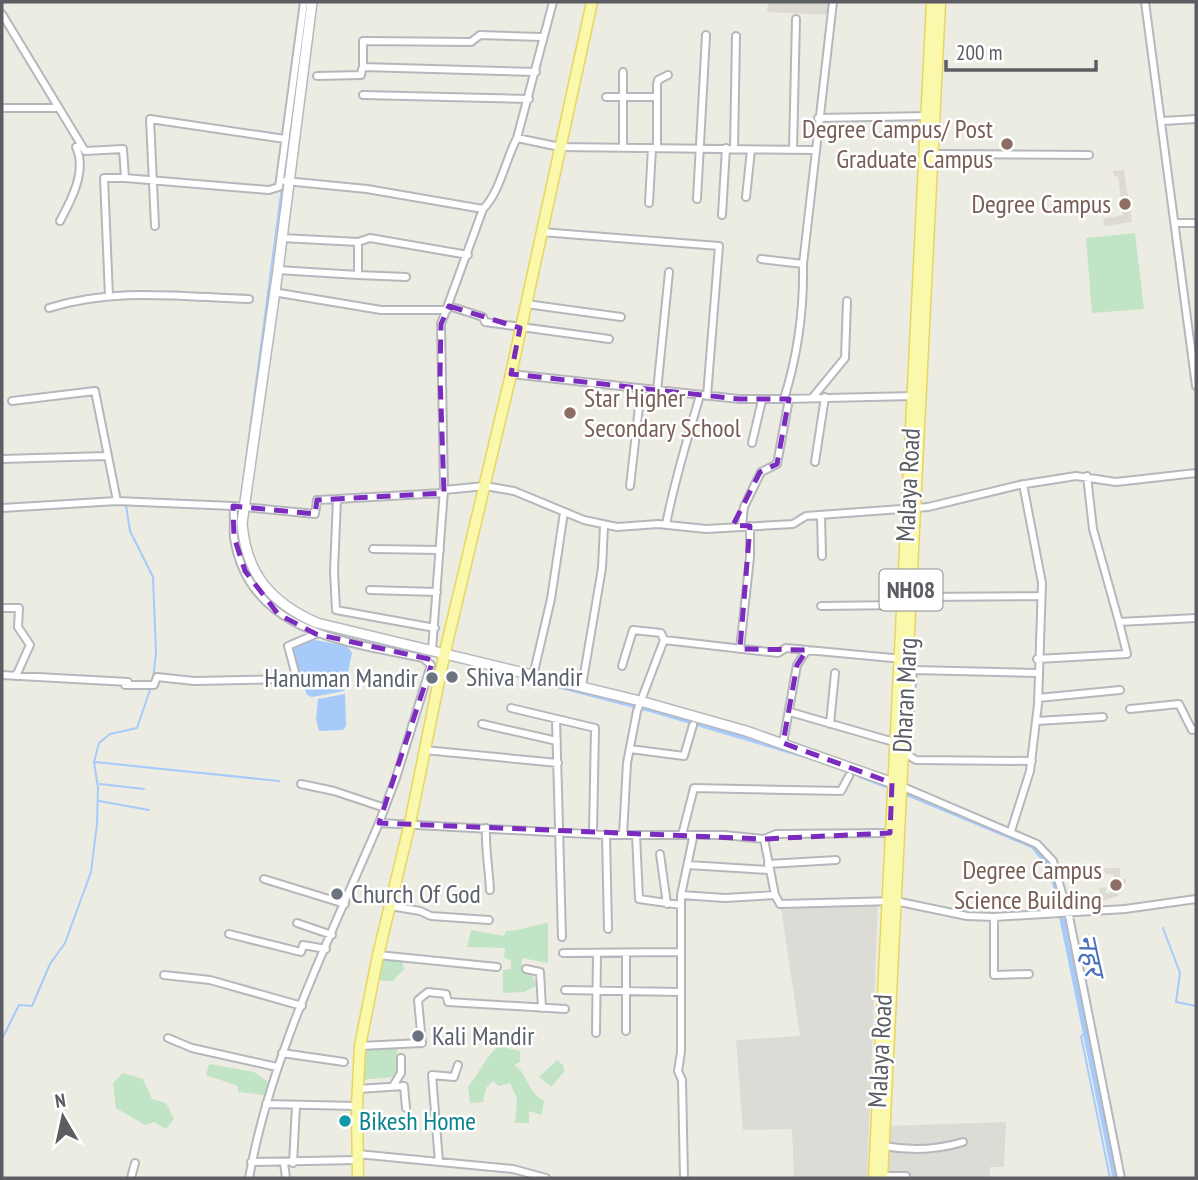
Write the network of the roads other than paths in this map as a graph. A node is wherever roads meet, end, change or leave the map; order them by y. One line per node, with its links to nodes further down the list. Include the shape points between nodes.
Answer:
1 (304, 2): 31 (street)
2 (313, 2): 45 (street)
3 (553, 2): 13 (street)
4 (592, 2): 33 (main road)
5 (833, 2): 27 (street)
6 (932, 2): 26 (main road, Malaya Road / NH08)
7 (940, 2): 26 (main road, Dharan Marg / NH08)
8 (1146, 2): 29 (street)
9 (2, 14): 25 (street)
10 (796, 19): 39 (street)
11 (706, 35): 36 (street)
12 (736, 36): 37 (street)
13 (542, 37): 15 (street); 15 (street, via 363,41 363,67)
14 (362, 69): 18 (street, via 361,75)
15 (536, 72): 23 (street)
16 (623, 72): 21 (street)
17 (667, 75): 22 (street, via 658,80)
18 (317, 76)
19 (363, 95): 23 (street)
20 (606, 97): 21 (street)
21 (622, 97): 22 (street); 34 (street)
22 (656, 97): 35 (street)
23 (529, 99): 30 (street)
24 (2, 108): 25 (street)
25 (58, 108): 43 (street, via 85,151 122,149)
26 (931, 116): 27 (street); 41 (main road, Dharan Marg / NH08); 76 (main road, Malaya Road / NH08)
27 (818, 118): 40 (street)
28 (1196, 119): 29 (street)
29 (1163, 121): 52 (street)
30 (517, 138): 33 (street); 49 (street, via 492,200)
31 (285, 139): 44 (street, via 150,118); 45 (street)
32 (76, 146): 51 (street, via 82,159 72,198)
33 (560, 147): 34 (street); 55 (main road)
34 (622, 147): 35 (street)
35 (655, 148): 36 (street); 48 (street)
36 (699, 149): 37 (street); 47 (street)
37 (730, 149): 38 (street); 50 (street)
38 (751, 150): 39 (street); 46 (street)
39 (793, 150): 40 (street)
40 (815, 150): 60 (street)
41 (933, 154): 42 (street); 76 (main road, Dharan Marg / NH08)
42 (1089, 155)
43 (125, 178): 44 (street); 66 (street, via 104,178)
44 (152, 179): 45 (street, via 269,190); 54 (street)
45 (285, 180): 49 (street); 56 (street)
46 (746, 197)
47 (697, 199)
48 (649, 203)
49 (483, 209): 58 (street)
50 (722, 215)
51 (60, 221)
52 (1176, 223): 53 (street); 77 (street)
53 (1196, 223)
54 (155, 226)
55 (541, 232): 69 (main road); 80 (street, via 719,246)
56 (282, 238): 57 (street); 61 (street)
57 (358, 242): 58 (street, via 370,237); 63 (street)
58 (468, 255): 71 (street)
59 (761, 259): 60 (street)
60 (803, 264): 84 (street, via 797,360)
61 (278, 270): 63 (street); 65 (street)
62 (669, 272): 79 (street)
63 (358, 275): 64 (street)
64 (406, 277)
65 (273, 292): 71 (street, via 381,310); 100 (street)
66 (108, 296): 67 (street); 70 (street)
67 (249, 299)
68 (847, 301): 82 (street, via 845,358)
69 (526, 304): 72 (street); 73 (main road)
70 (49, 308)
71 (448, 308): 73 (street, via 483,317 485,322); 96 (street, via 441,324)
72 (621, 317)
73 (520, 328): 74 (street); 75 (main road)
74 (609, 339)
75 (511, 374): 78 (street); 94 (main road)
76 (918, 378): 81 (main road, Malaya Road / NH08); 102 (main road, Dharan Marg / NH08)
77 (1196, 386)
78 (641, 389): 79 (street); 95 (street)
79 (657, 391): 80 (street)
80 (704, 396): 85 (street); 105 (street, via 673,483)
81 (913, 396): 83 (street); 102 (main road, Malaya Road / NH08)
82 (813, 397): 83 (street); 84 (street)
83 (825, 397): 90 (street)
84 (786, 399): 85 (street); 107 (street, via 777,464 761,472 744,507)
85 (762, 400): 87 (street)
86 (12, 401): 88 (street, via 94,391)
87 (752, 443)
88 (107, 456): 89 (street); 98 (street)
89 (2, 460)
90 (815, 462)
91 (1196, 473): 92 (street, via 1116,482)
92 (1087, 476): 93 (street); 120 (street, via 1093,528)
93 (1023, 485): 102 (street); 114 (street, via 1042,583)
94 (485, 486): 96 (street); 103 (street, via 514,491); 127 (main road)
95 (630, 486)
96 (443, 491): 97 (street); 110 (street)
97 (337, 499): 100 (street, via 317,500 315,514); 121 (street, via 336,610)
98 (117, 501): 99 (street); 101 (street)
99 (233, 506): 100 (street); 122 (street, via 234,537 251,580 278,614)
100 (246, 507): 125 (street, via 242,523 251,565 290,611 338,629)
101 (2, 508)
102 (911, 508): 104 (street); 116 (main road, Malaya Road / NH08); 128 (main road, Dharan Marg / NH08)
103 (564, 512): 106 (street); 135 (street)
104 (821, 515): 108 (street, via 806,516 793,524); 111 (street)
105 (666, 525): 106 (street); 107 (street)
106 (604, 526): 136 (street, via 602,568)
107 (742, 526): 108 (street)
108 (750, 526): 124 (street)
109 (373, 549): 110 (street)
110 (440, 550): 113 (street)
111 (822, 556)
112 (370, 590): 113 (street)
113 (437, 592): 121 (street)
114 (1040, 596): 115 (street); 129 (street)
115 (923, 597)
116 (901, 605): 117 (street); 128 (main road, Malaya Road / NH08)
117 (821, 606)
118 (2, 608): 134 (street, via 19,608 18,628 30,645)
119 (1196, 618): 120 (street)
120 (1119, 622): 129 (street, via 1127,654)
121 (435, 628): 125 (street)
122 (316, 634): 134 (street, via 288,646 295,672 292,679 158,677 154,685); 160 (street, via 423,658 431,665)
123 (664, 640): 124 (street); 130 (street, via 661,633 633,630); 139 (street)
124 (740, 649): 126 (street)
125 (432, 650): 127 (street)
126 (807, 650): 128 (street); 142 (street, via 797,664)
127 (445, 653): 135 (street); 154 (main road)
128 (903, 659): 151 (main road, Malaya Road / NH08); 159 (main road, Dharan Marg / NH08)
129 (1037, 659): 132 (street)
130 (622, 666)
131 (835, 673): 147 (street)
132 (1037, 673): 138 (street); 155 (street, via 913,670 906,754 916,760)
133 (2, 675): 134 (street)
134 (16, 676)
135 (533, 676): 136 (street)
136 (582, 686): 139 (street)
137 (1120, 690): 138 (street)
138 (1038, 698): 145 (street)
139 (638, 706): 152 (street); 153 (street)
140 (511, 708): 144 (street)
141 (1129, 709): 149 (street, via 1179,704 1192,730)
142 (790, 712): 147 (street); 152 (street)
143 (1103, 717): 145 (street)
144 (556, 719): 150 (street); 167 (street, via 595,728)
145 (1037, 722): 155 (street)
146 (482, 724): 150 (street)
147 (830, 724): 151 (street)
148 (693, 725): 153 (street, via 684,756)
149 (1196, 729)
150 (557, 741): 156 (street)
151 (894, 742): 159 (main road, Malaya Road / NH08)
152 (783, 743): 159 (street)
153 (630, 749): 169 (street)
154 (424, 750): 156 (street); 162 (main road)
155 (1032, 761): 164 (street)
156 (558, 763): 166 (street)
157 (849, 776): 171 (street, via 841,791 694,788)
158 (301, 784): 160 (street)
159 (897, 784): 164 (street); 165 (main road, Malaya Road / NH08); 182 (main road, Dharan Marg / NH08)
160 (384, 808): 161 (street)
161 (379, 822): 162 (street); 183 (street)
162 (410, 824): 163 (street); 186 (main road)
163 (486, 828): 166 (street); 178 (street, via 484,856)
164 (1011, 831): 187 (street, via 1037,845 1053,861)
165 (890, 832): 172 (street, via 776,834); 182 (main road, Malaya Road / NH08)
166 (559, 833): 167 (street); 194 (street)
167 (593, 834): 168 (street)
168 (606, 835): 169 (street); 191 (street)
169 (623, 835): 170 (street)
170 (636, 835): 171 (street); 184 (street, via 639,899)
171 (686, 835): 172 (street); 175 (street, via 693,838)
172 (764, 839): 176 (street)
173 (660, 854): 184 (street)
174 (835, 860): 176 (street)
175 (688, 865): 176 (street); 179 (street)
176 (768, 867): 180 (street)
177 (264, 879): 183 (street)
178 (490, 890)
179 (681, 895): 180 (street); 185 (street)
180 (775, 895): 182 (street, via 780,904)
181 (1196, 899): 187 (street, via 1125,909)
182 (890, 902): 188 (street); 228 (main road, Dharan Marg / NH08); 244 (main road, Malaya Road / NH08)
183 (345, 904): 193 (street)
184 (667, 904): 185 (street)
185 (681, 905): 196 (street)
186 (390, 906): 189 (street, via 431,916); 200 (main road)
187 (1064, 911): 188 (street); 245 (street)
188 (994, 917): 203 (street, via 994,975)
189 (489, 920)
190 (297, 923): 193 (street)
191 (608, 929)
192 (229, 934): 195 (street, via 301,952 303,945)
193 (332, 935): 195 (street)
194 (562, 937)
195 (326, 948): 209 (street)
196 (680, 951): 199 (street); 207 (street)
197 (563, 953): 198 (street)
198 (597, 953): 199 (street); 205 (street)
199 (626, 954): 208 (street)
200 (377, 955): 201 (street); 215 (main road)
201 (497, 967)
202 (526, 969): 210 (street, via 540,972)
203 (1028, 974)
204 (164, 975): 209 (street, via 210,980)
205 (596, 989): 206 (street); 208 (street); 213 (street)
206 (565, 990)
207 (680, 992): 208 (street); 243 (street, via 678,1071)
208 (626, 993): 212 (street)
209 (302, 1006): 216 (street)
210 (542, 1008): 211 (street); 215 (street, via 448,1002 446,995 428,992 418,1000 422,1043)
211 (565, 1009)
212 (626, 1031)
213 (596, 1033)
214 (168, 1038): 220 (street)
215 (360, 1046): 222 (main road)
216 (282, 1054): 218 (street); 220 (street)
217 (401, 1058): 221 (street, via 401,1073)
218 (344, 1062)
219 (458, 1065): 231 (street, via 454,1077 432,1075)
220 (277, 1067): 223 (street)
221 (393, 1086): 222 (street); 226 (street, via 404,1086)
222 (358, 1088): 225 (main road)
223 (266, 1104): 224 (street); 230 (street)
224 (296, 1106): 225 (street); 234 (street)
225 (357, 1106): 229 (main road)
226 (406, 1108)
227 (963, 1142): 228 (street, via 905,1150)
228 (884, 1146): 244 (main road, Dharan Marg / NH08)
229 (357, 1157): 231 (street); 234 (street); 240 (main road)
230 (251, 1162): 233 (street); 238 (street)
231 (439, 1162): 235 (street)
232 (135, 1163): 237 (street)
233 (284, 1163): 234 (street); 239 (street)
234 (293, 1163)
235 (513, 1169): 241 (street); 242 (street)
236 (906, 1176): 244 (street)
237 (131, 1178)
238 (248, 1178)
239 (286, 1178)
240 (358, 1178)
241 (513, 1178)
242 (546, 1178)
243 (684, 1178)
244 (880, 1178)
245 (1121, 1178)

